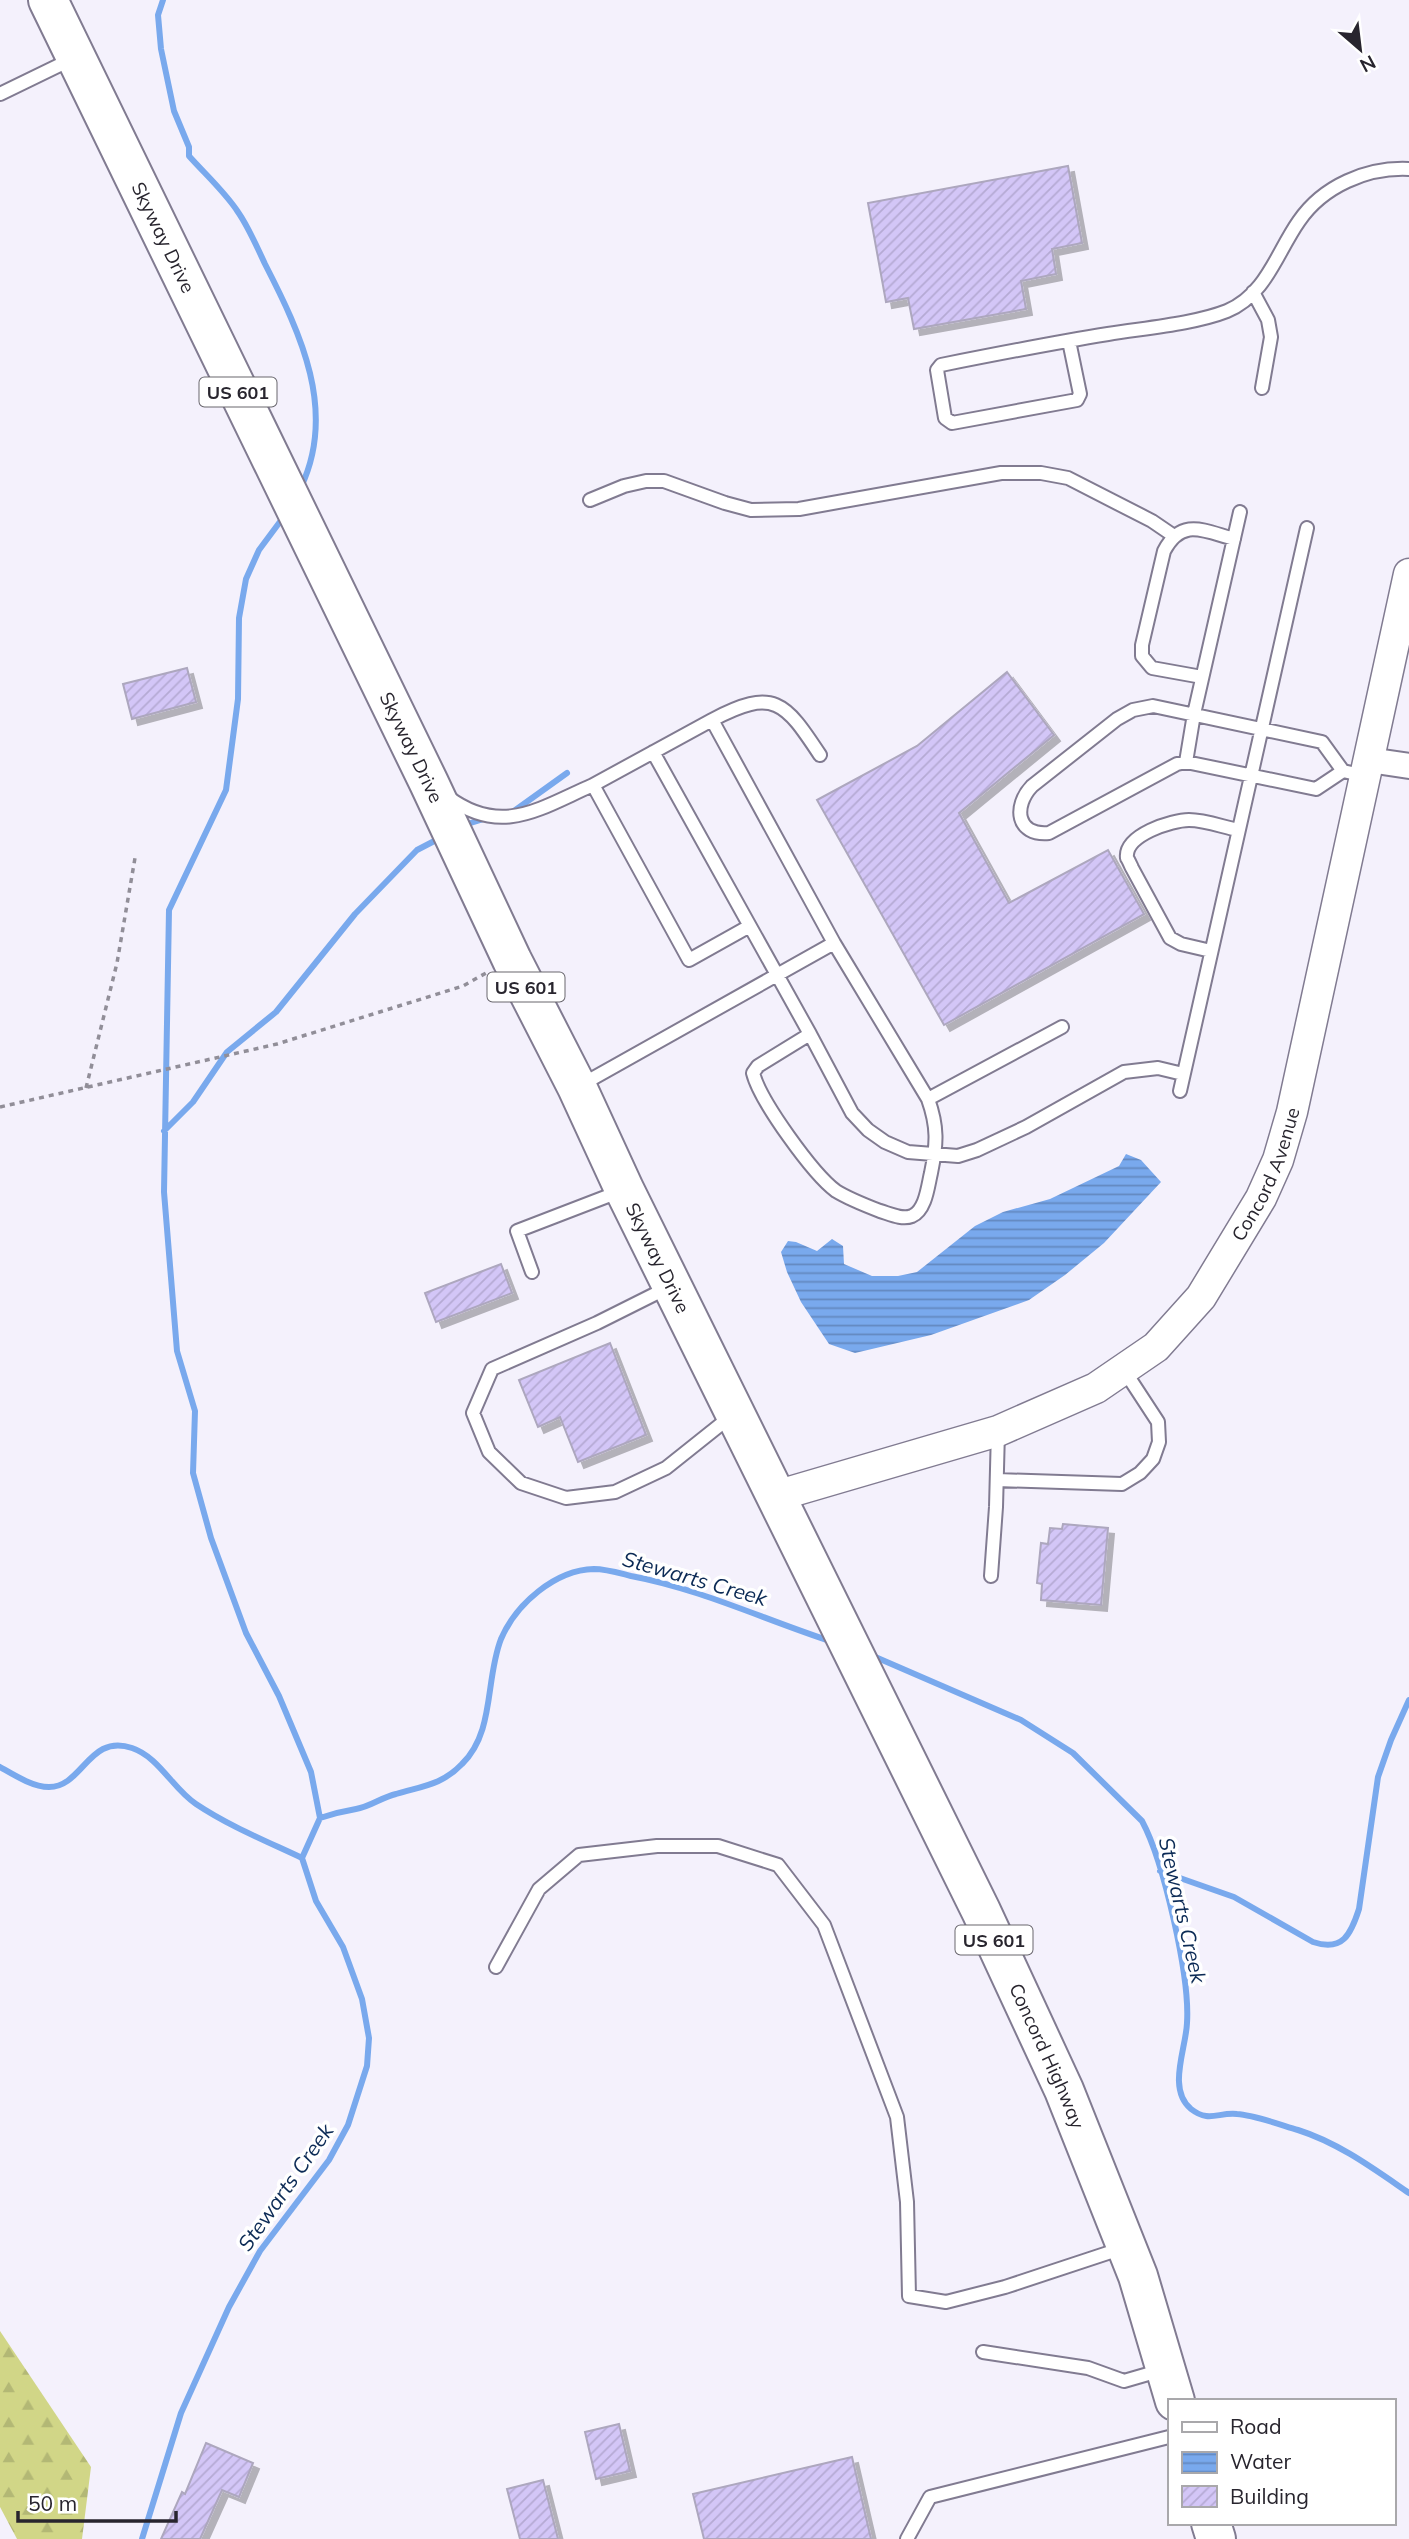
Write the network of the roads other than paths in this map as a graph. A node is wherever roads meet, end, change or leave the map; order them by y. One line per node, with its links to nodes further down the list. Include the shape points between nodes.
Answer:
1 (47, 0): 2 (highway, Skyway Drive / US 601)
2 (75, 58): 3 (lane); 24 (highway, Skyway Drive / US 601)
3 (0, 94)
4 (1409, 169): 5 (lane, via 1361,175 1330,190 1300,219 1272,269)
5 (1253, 292): 6 (lane, via 1229,310); 7 (lane, via 1268,320 1271,337)
6 (1069, 341): 6 (lane, via 941,365 937,370 946,418 952,423 1077,400 1080,394)
7 (1262, 388)
8 (590, 500): 11 (lane, via 624,486 664,481 751,510 799,509 1001,473 1041,473 1068,478)
9 (1240, 512): 12 (lane)
10 (1307, 528): 17 (lane)
11 (1174, 536): 12 (lane, via 1188,529); 14 (lane, via 1164,551 1142,656 1152,668)
12 (1234, 539): 14 (lane)
13 (1409, 574): 22 (street, Concord Avenue)
14 (1202, 677): 15 (lane)
15 (1194, 715): 17 (lane); 20 (lane); 20 (lane, via 1153,706 1117,719 1022,796 1022,820 1036,835 1049,833)
16 (712, 720): 18 (lane); 19 (lane, via 757,702 783,707); 28 (lane)
17 (1261, 729): 22 (lane, via 1322,742); 23 (lane)
18 (653, 752): 25 (lane); 27 (lane)
19 (820, 755)
20 (1186, 762): 23 (lane)
21 (1409, 766): 22 (street)
22 (1359, 769): 23 (lane, via 1316,789); 41 (street, Concord Avenue, via 1292,1112 1278,1160 1261,1198 1201,1297 1157,1347)
23 (1251, 774): 26 (lane)
24 (429, 783): 25 (lane, via 460,806 496,819 523,815); 34 (highway, Skyway Drive / US 601)
25 (593, 785): 27 (lane, via 690,960)
26 (1238, 830): 29 (lane); 29 (lane, via 1191,820 1173,822 1151,830 1128,850 1127,858 1170,938)
27 (748, 927): 30 (lane)
28 (834, 943): 30 (lane); 36 (lane)
29 (1211, 951): 33 (lane)
30 (776, 976): 32 (lane); 34 (lane)
31 (1062, 1027): 36 (lane)
32 (810, 1034): 37 (lane, via 852,1113 867,1130 908,1152); 37 (lane, via 753,1073 786,1134 836,1191 896,1216 911,1216 920,1208)
33 (1183, 1074): 35 (lane); 37 (lane, via 1158,1068 1124,1072 977,1150 958,1156)
34 (577, 1087): 38 (highway, Skyway Drive / US 601)
35 (1180, 1091)
36 (928, 1099): 37 (lane, via 936,1121)
37 (934, 1154)
38 (624, 1189): 39 (lane, via 517,1231); 40 (highway, Skyway Drive / US 601)
39 (532, 1272)
40 (672, 1285): 42 (highway, Skyway Drive / US 601); 42 (lane, via 492,1369 473,1413 489,1452 520,1483 566,1498 615,1492 666,1468)
41 (1124, 1369): 43 (street, Concord Avenue, via 1096,1388); 44 (lane, via 1158,1422 1159,1442 1153,1459 1140,1473 1122,1484)
42 (735, 1411): 45 (highway, Skyway Drive / US 601)
43 (998, 1431): 44 (lane); 45 (street, Concord Avenue)
44 (997, 1480): 46 (lane)
45 (776, 1496): 48 (highway, Concord Highway / US 601, via 981,1911 1064,2090)
46 (991, 1576)
47 (496, 1967): 48 (lane, via 539,1889 579,1855 657,1846 718,1846 778,1865 824,1925 897,2117 907,2202 909,2296 946,2302)
48 (1127, 2247): 50 (highway, Concord Highway / US 601)
49 (983, 2352): 50 (lane, via 1088,2368 1124,2381)
50 (1170, 2385)
51 (1168, 2437): 52 (lane, via 930,2497)
52 (907, 2539)

